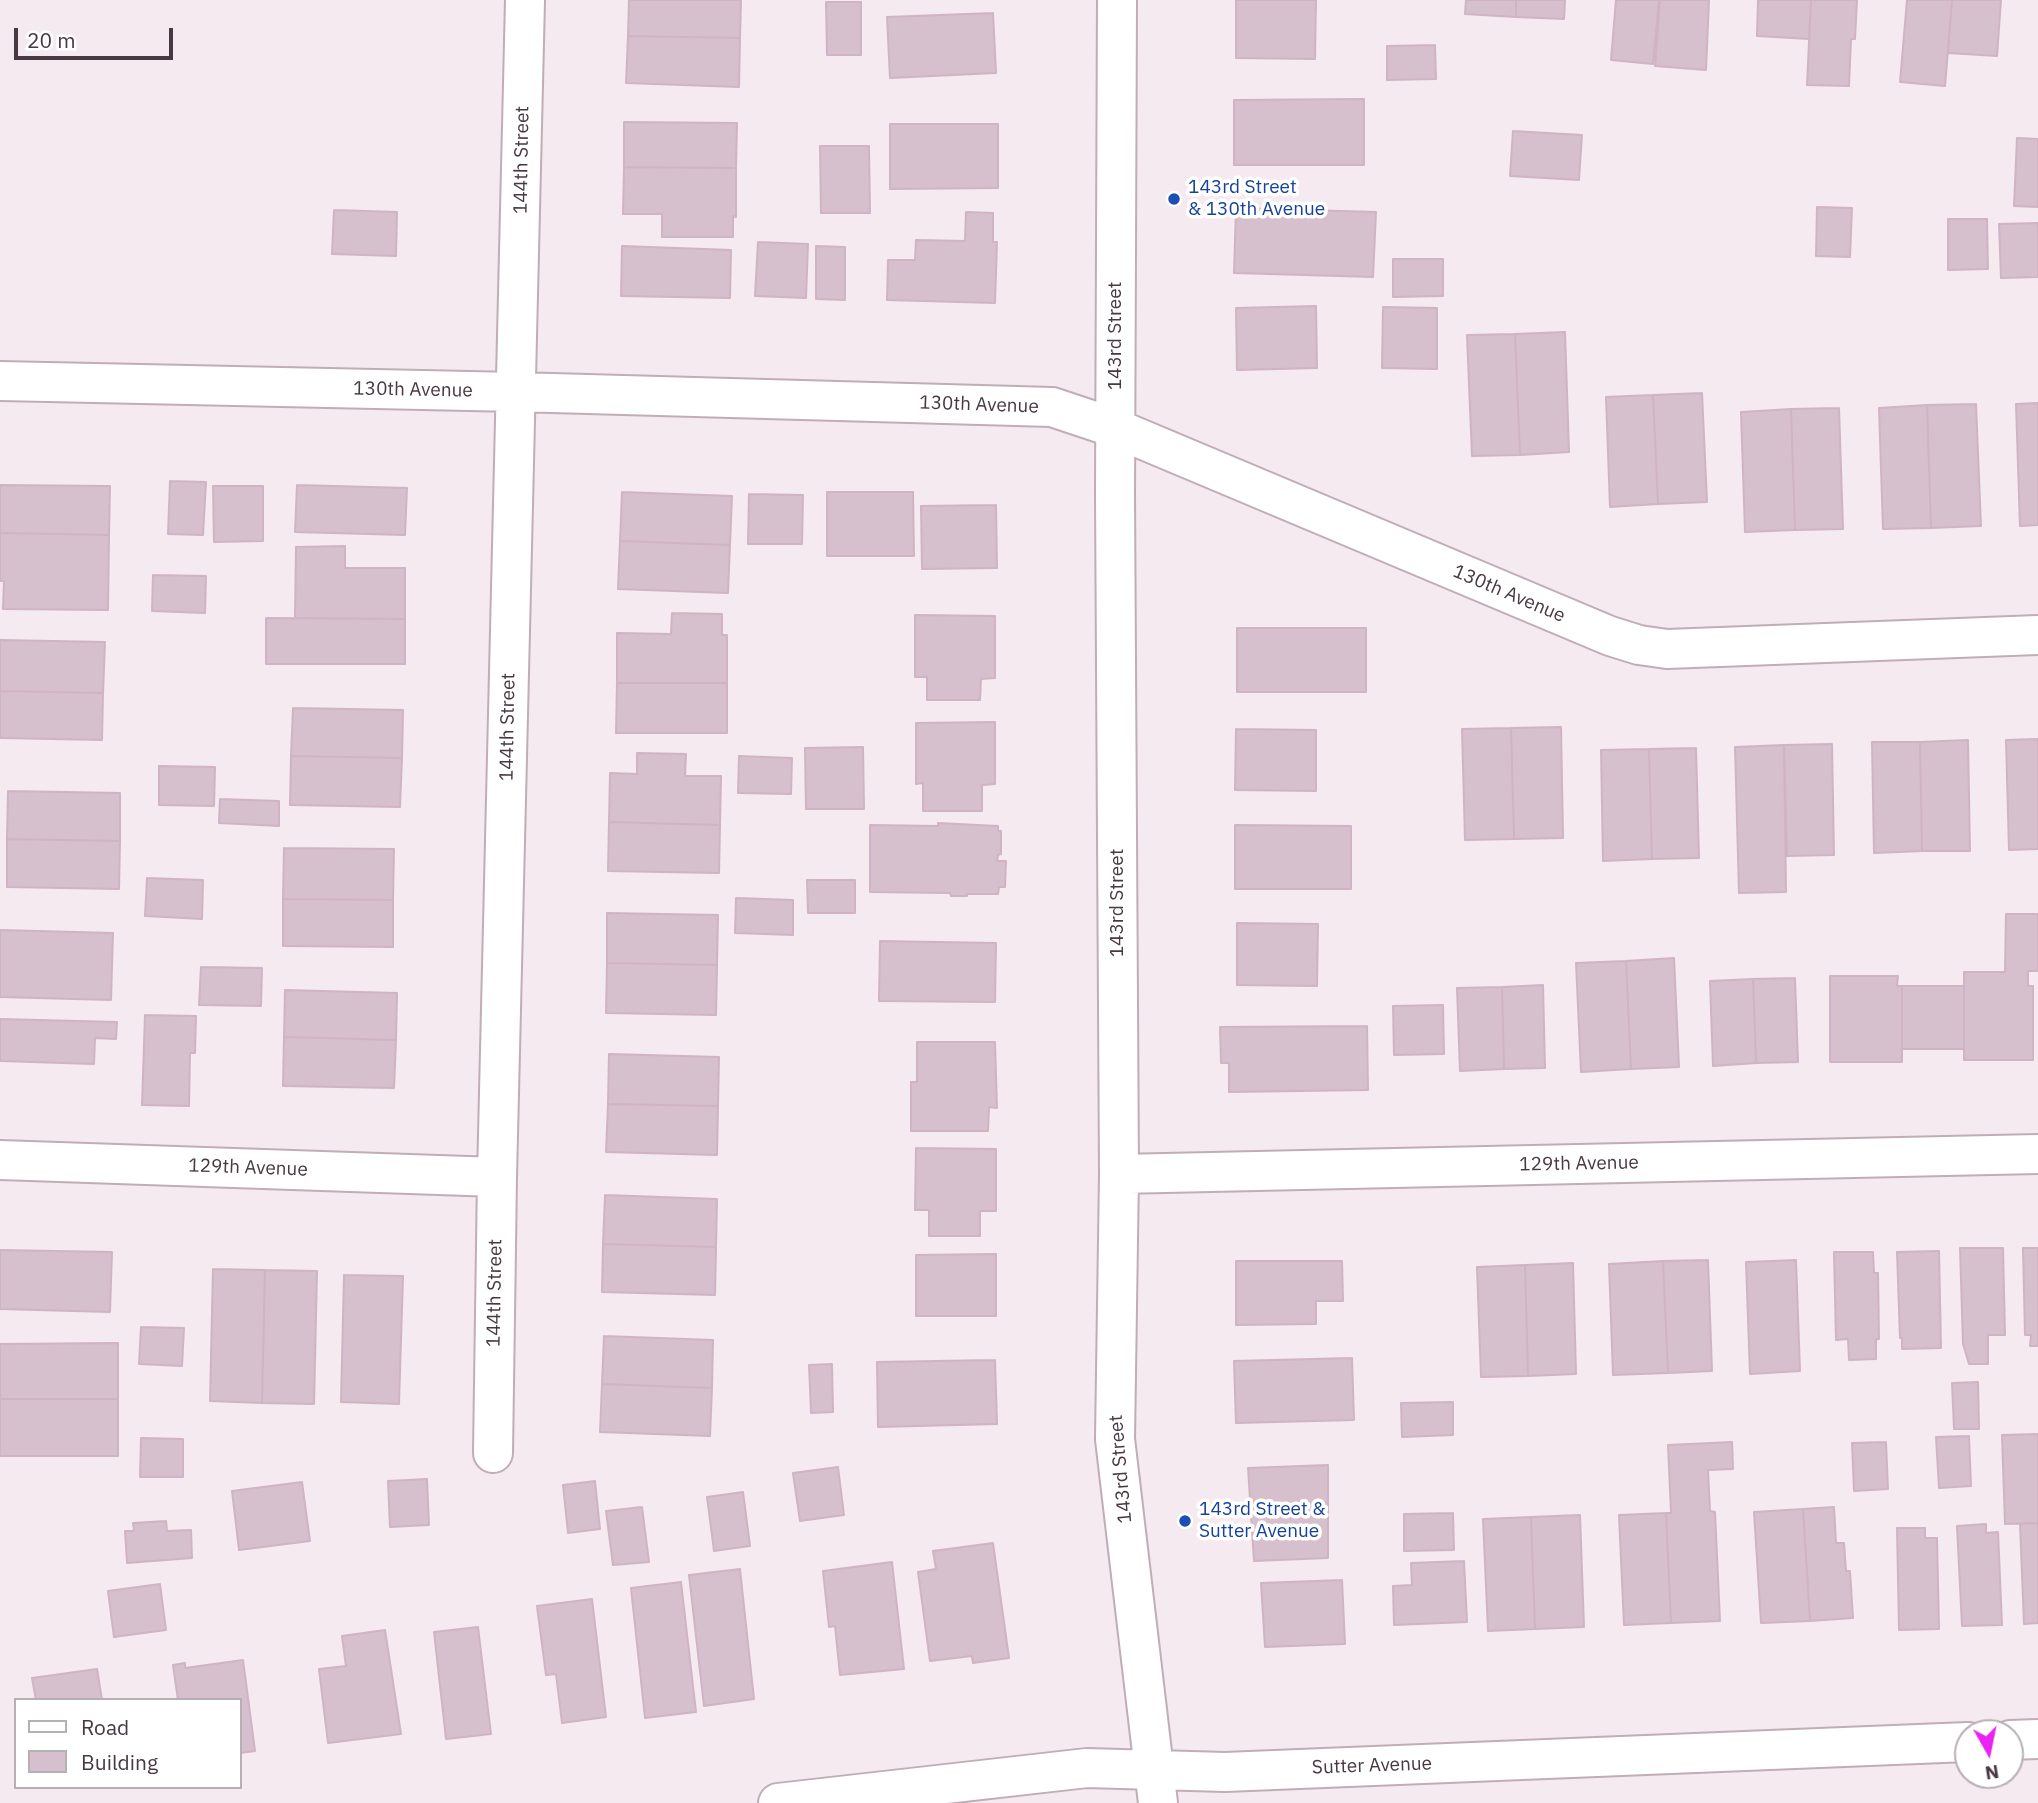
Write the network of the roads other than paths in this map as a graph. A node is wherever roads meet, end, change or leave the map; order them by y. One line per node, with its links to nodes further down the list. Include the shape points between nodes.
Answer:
1 (525, 0): 4 (street, 144th Street)
2 (1117, 0): 5 (street, 143rd Street)
3 (0, 381): 4 (street, 130th Avenue)
4 (516, 392): 5 (street, 130th Avenue, via 1052,407); 10 (street, 144th Street)
5 (1115, 429): 6 (street, 130th Avenue, via 1639,645 1667,649); 9 (street, 143rd Street)
6 (2038, 635)
7 (2038, 1154): 9 (street, 129th Avenue)
8 (0, 1160): 10 (street, 129th Avenue)
9 (1119, 1174): 13 (street, 143rd Street, via 1115,1438)
10 (497, 1177): 11 (street, 144th Street)
11 (493, 1453)
12 (1954, 1743): 13 (street, Sutter Avenue, via 1225,1772)
13 (1156, 1787): 14 (street, Sutter Avenue, via 1087,1768)
14 (778, 1803)

